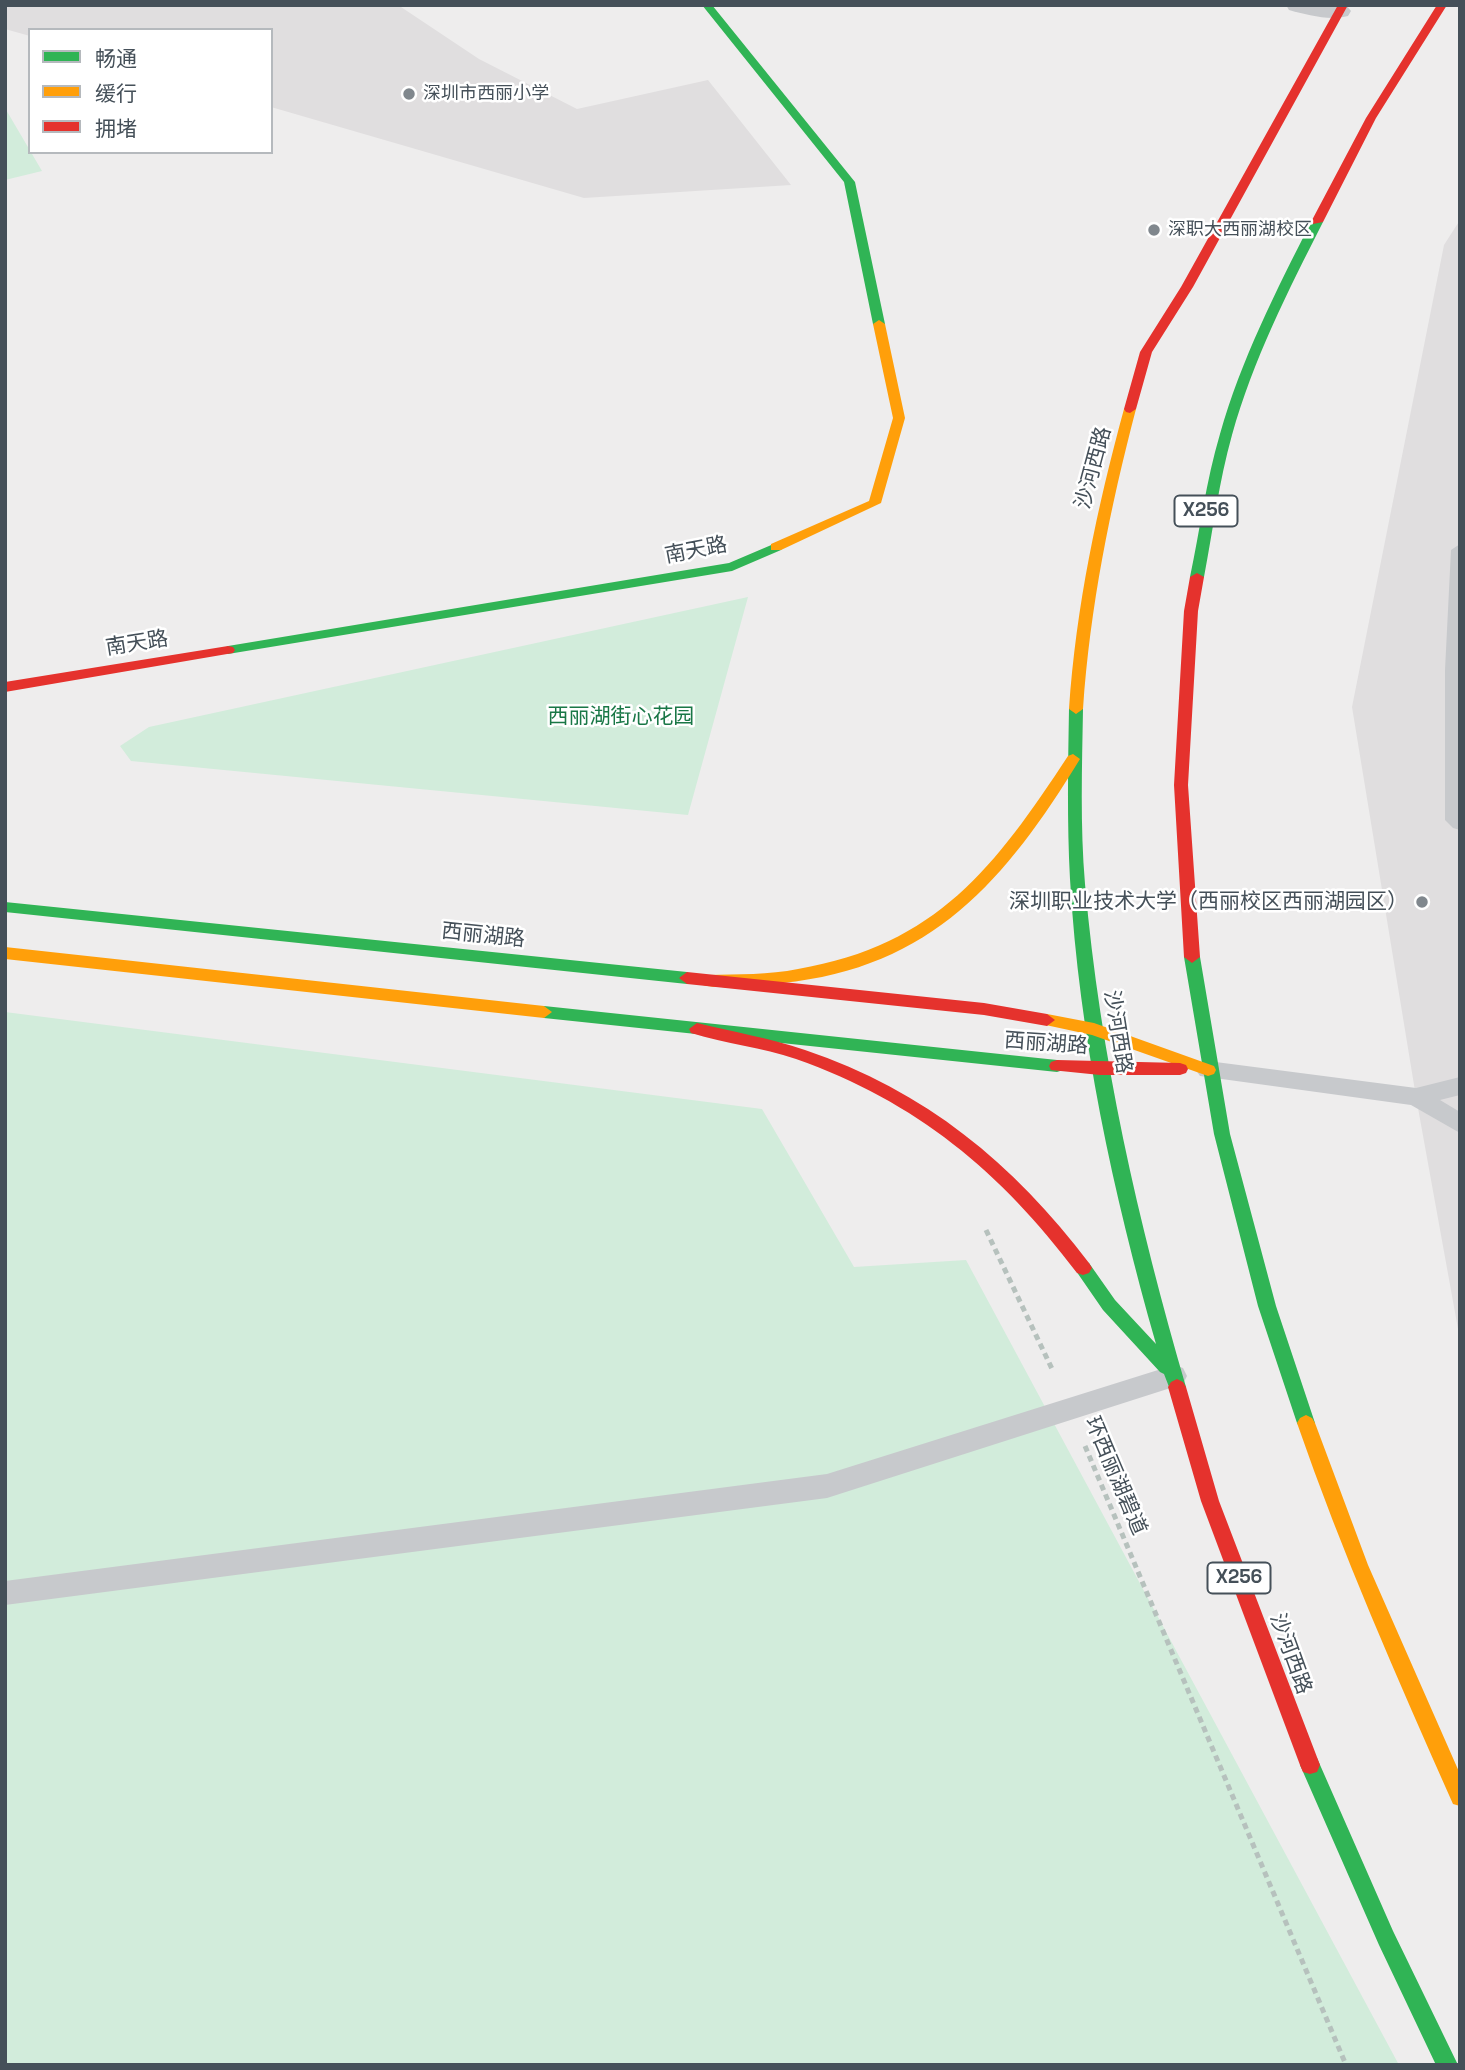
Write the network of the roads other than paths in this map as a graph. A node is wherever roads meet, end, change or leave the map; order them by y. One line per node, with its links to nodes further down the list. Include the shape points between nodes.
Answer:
1 (707, 5): 6 (main road, 南天路, via 849,182 899,418 876,503 732,567)
2 (1298, 5): 4 (street)
3 (1442, 5): 15 (main road, X256, via 1363,132 1275,305 1248,368 1207,509 1184,674 1181,767 1194,976)
4 (1341, 8): 7 (main road, 沙河西路 / X256, via 1187,287 1146,352 1090,576 1077,664)
5 (1460, 550): 8 (lane, via 1455,670 1456,820)
6 (5, 687)
7 (1073, 759): 11 (main road, via 1030,826 988,878 938,922 876,956 799,975); 13 (main road, 沙河西路 / X256, via 1081,931)
8 (1460, 823)
9 (5, 907): 11 (main road, 西丽湖路)
10 (5, 953): 12 (main road, 西丽湖路)
11 (708, 981): 13 (main road, 西丽湖路, via 984,1009)
12 (697, 1028): 14 (main road, 西丽湖路); 19 (main road, via 800,1055 874,1086 949,1129 1010,1180 1063,1240 1108,1305)
13 (1094, 1029): 14 (main road, 沙河西路 / X256); 15 (main road, 西丽湖路)
14 (1100, 1069): 15 (main road, 西丽湖路); 19 (main road, 沙河西路 / X256, via 1147,1287)
15 (1208, 1070): 17 (lane); 21 (main road, X256, via 1258,1279 1326,1485)
16 (1460, 1086): 17 (lane)
17 (1416, 1097): 18 (lane)
18 (1460, 1125)
19 (1174, 1376): 20 (lane, via 827,1486); 22 (main road, 沙河西路 / X256, via 1210,1501 1301,1744)
20 (5, 1593)
21 (1460, 1797)
22 (1447, 2065)

